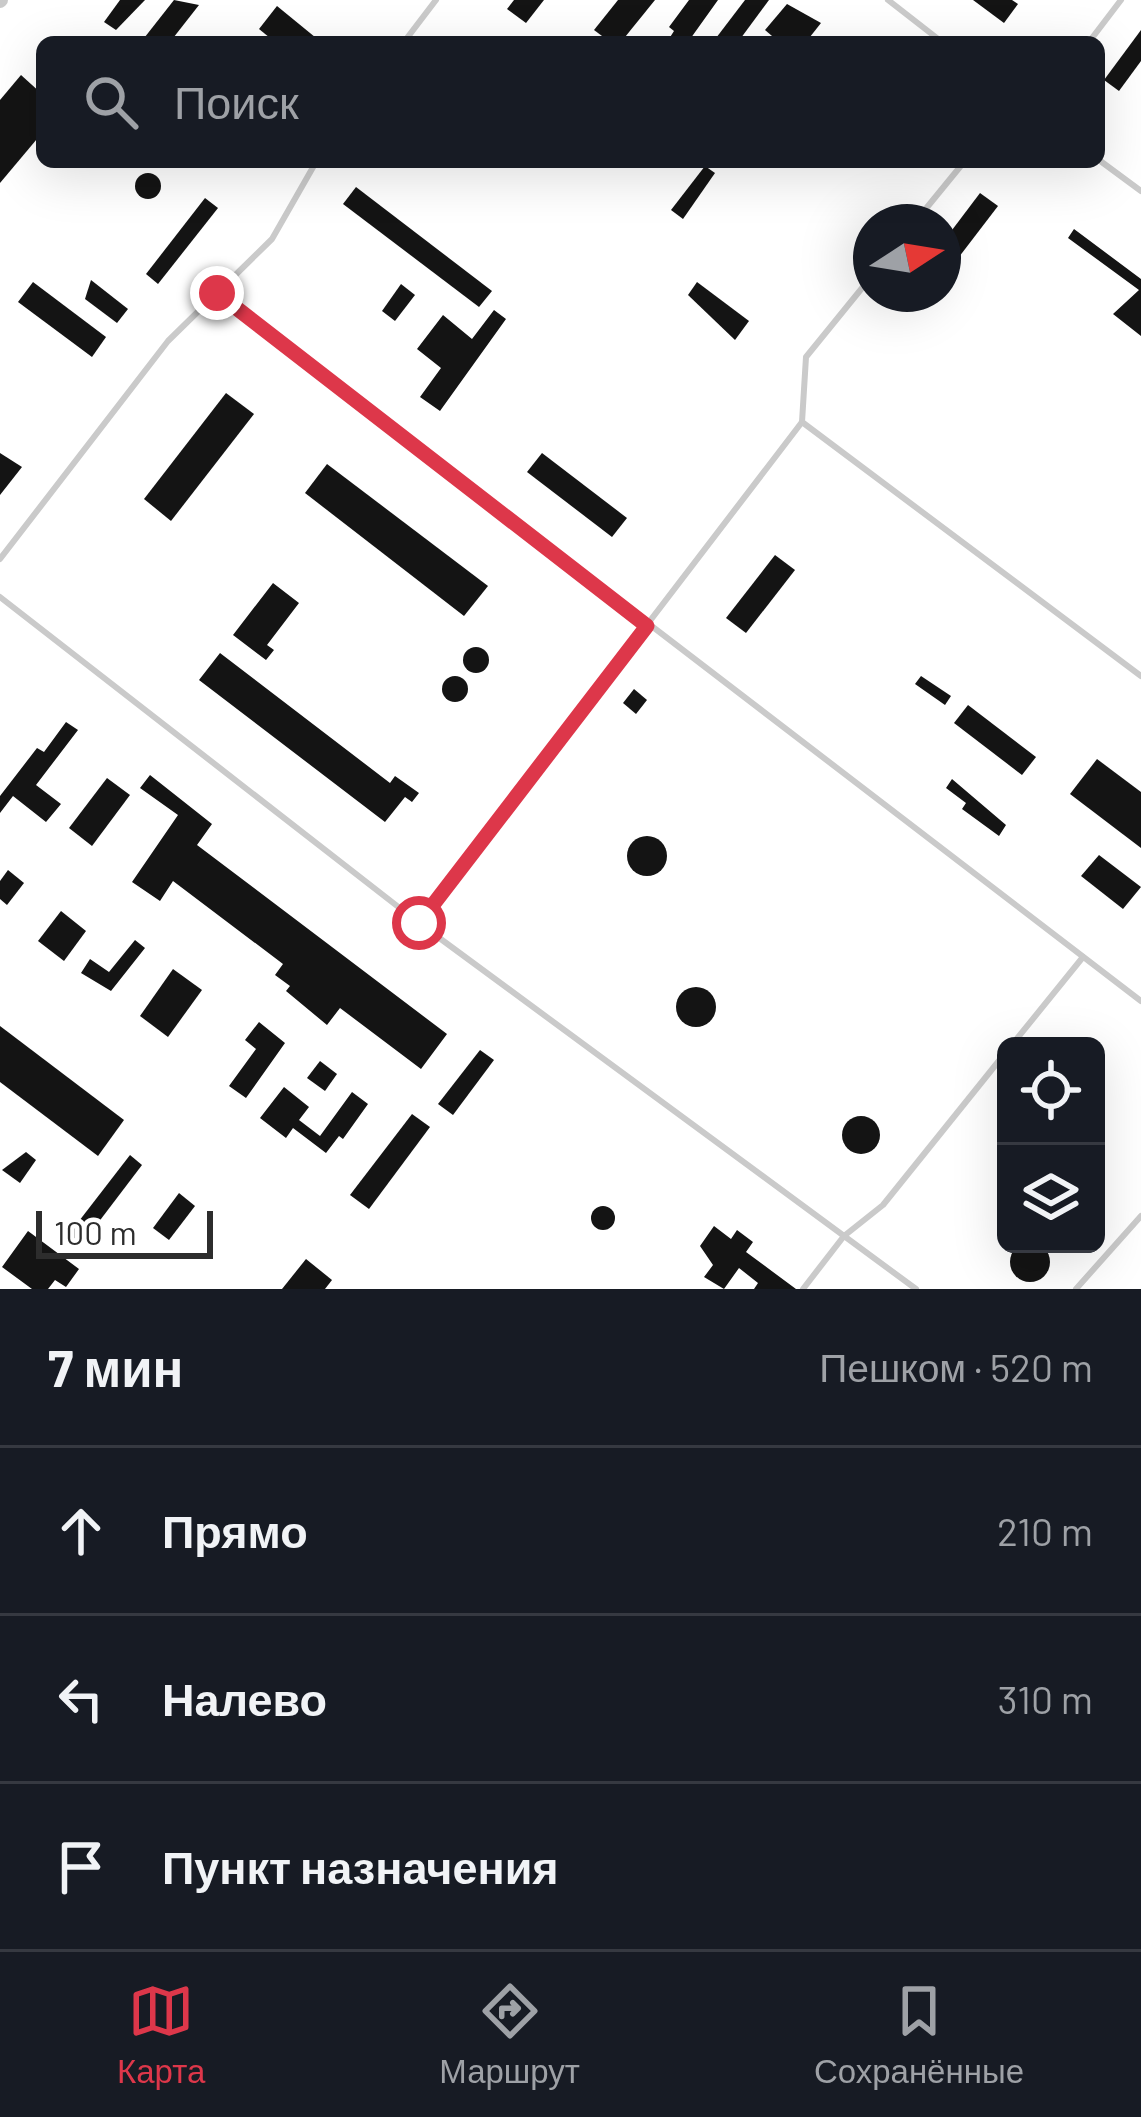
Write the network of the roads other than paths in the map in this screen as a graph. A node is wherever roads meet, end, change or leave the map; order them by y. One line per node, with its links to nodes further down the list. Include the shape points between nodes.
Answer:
1 (436, 0): 4 (lane)
2 (888, 0): 5 (lane)
3 (1121, 0): 6 (lane)
4 (409, 36)
5 (934, 36)
6 (1094, 36)
7 (1105, 164): 10 (lane)
8 (313, 168): 12 (lane, via 272,239)
9 (959, 168): 11 (lane)
10 (1141, 191)
11 (930, 204)
12 (217, 293): 15 (lane, via 168,341); 17 (lane)
13 (853, 299): 14 (lane, via 806,357)
14 (802, 422): 17 (lane); 18 (lane)
15 (0, 559)
16 (0, 597): 19 (lane)
17 (647, 626): 19 (lane); 20 (lane)
18 (1141, 676)
19 (419, 923): 25 (lane)
20 (1083, 957): 21 (lane); 22 (lane)
21 (1141, 1000)
22 (1019, 1037)
23 (997, 1064): 25 (lane, via 883,1204)
24 (1141, 1216): 28 (lane)
25 (844, 1236): 26 (lane); 27 (lane)
26 (803, 1289)
27 (916, 1289)
28 (1076, 1289)

